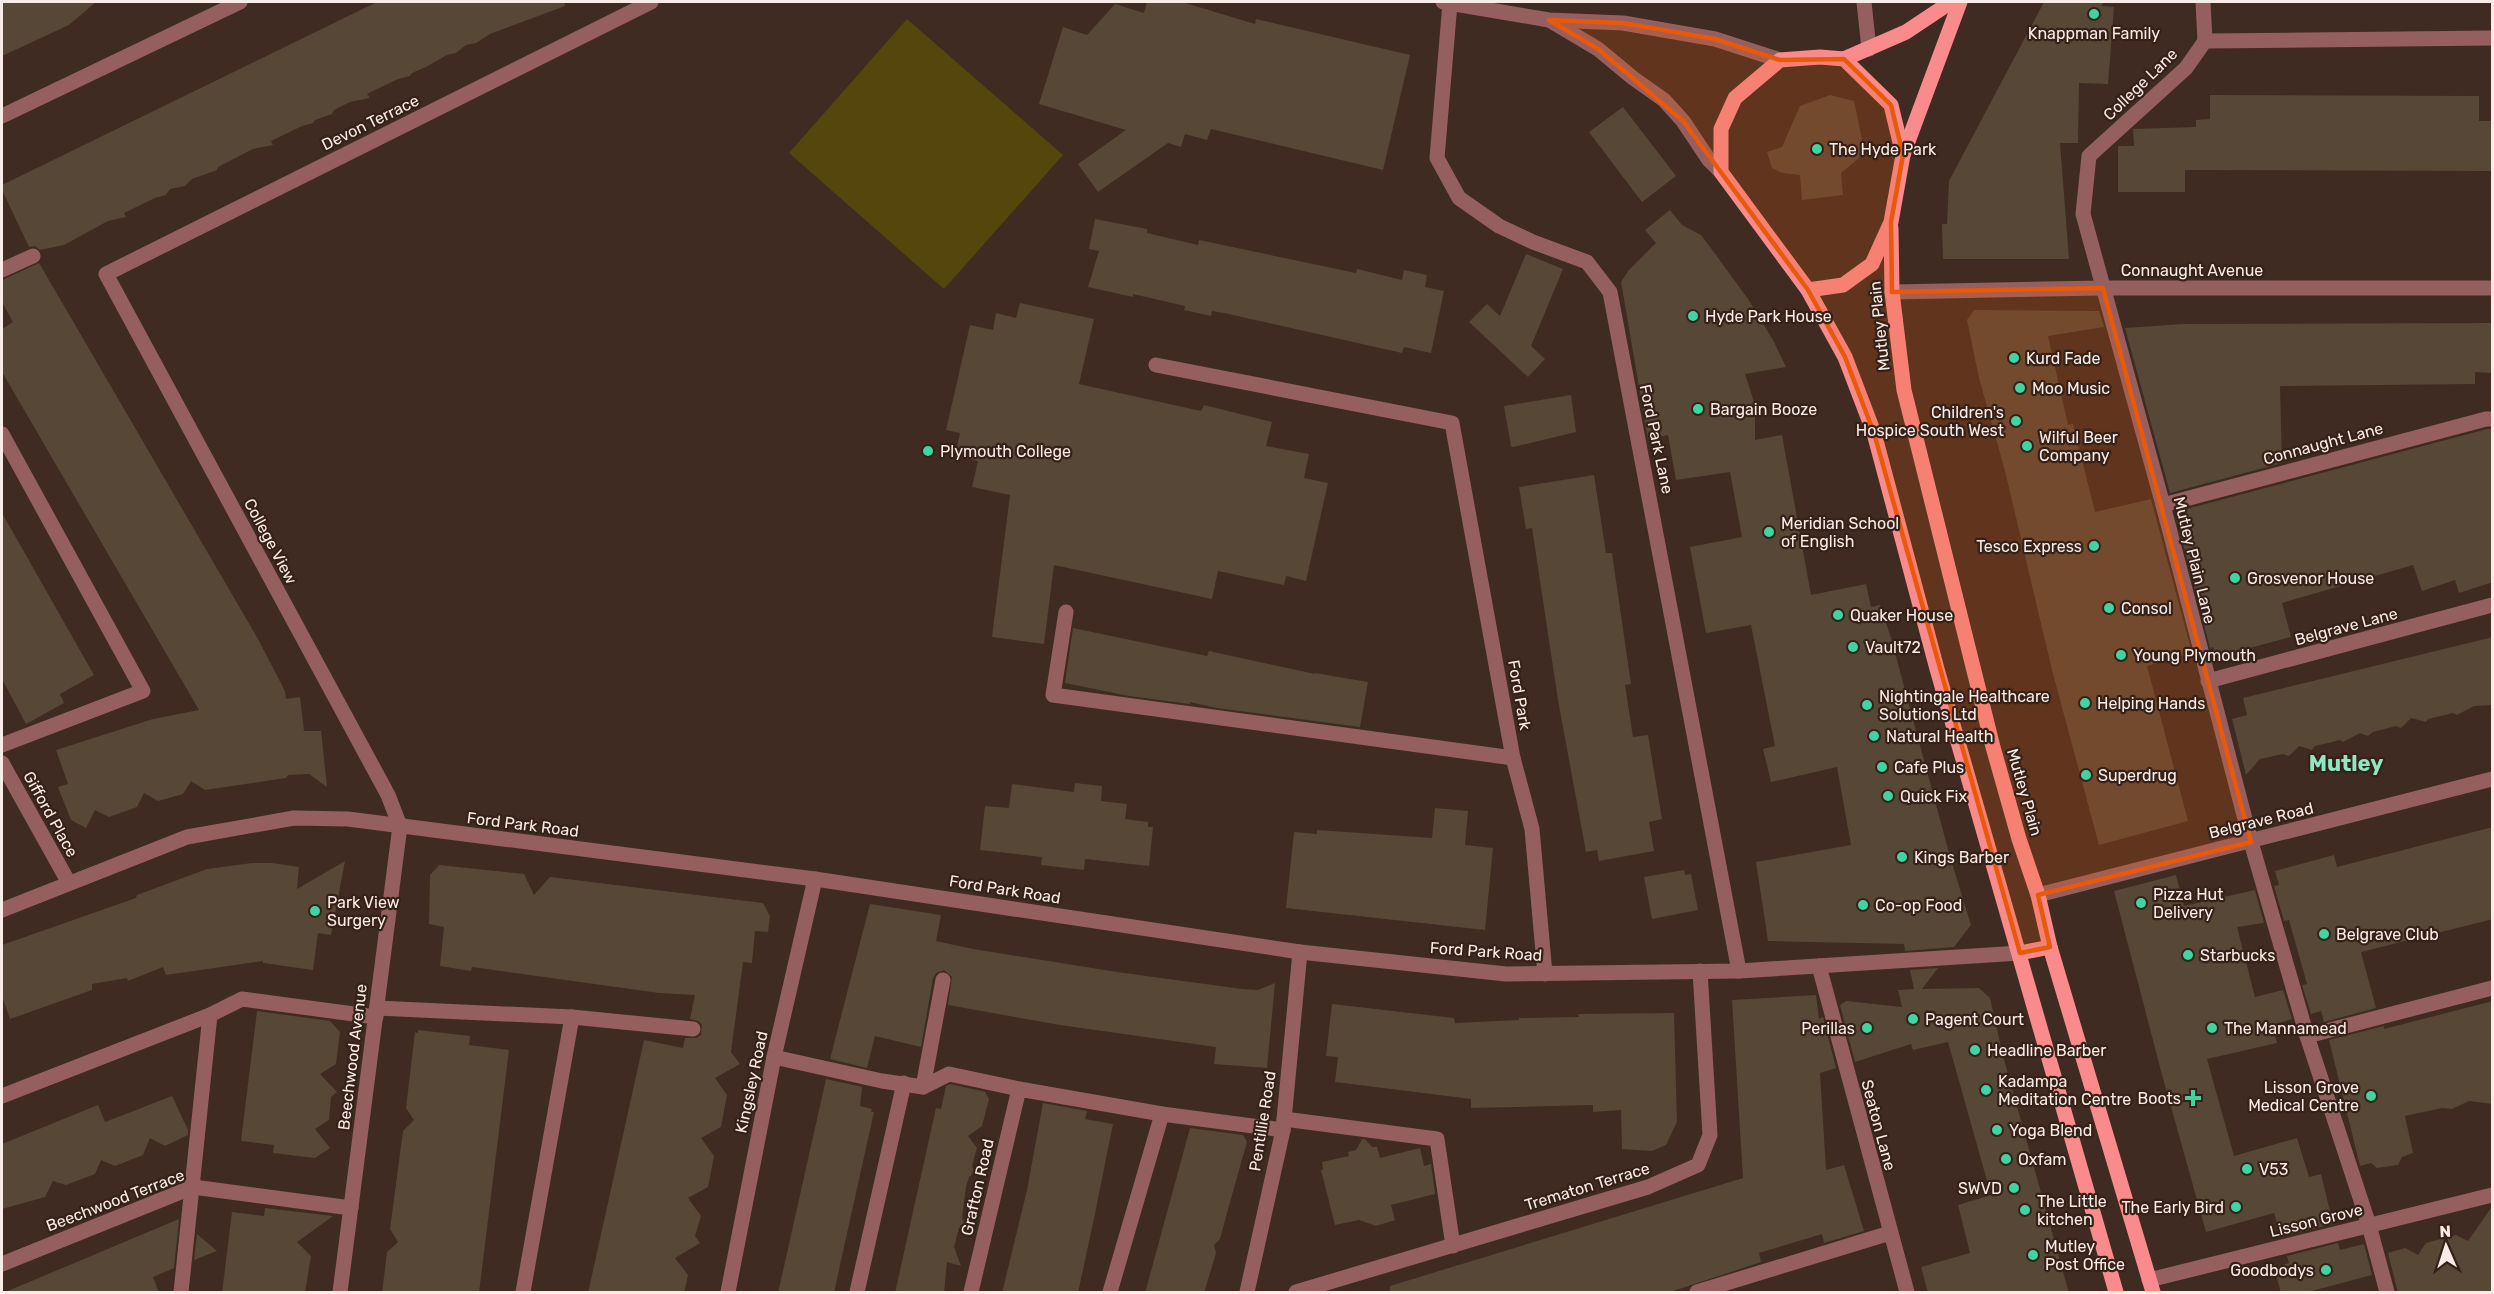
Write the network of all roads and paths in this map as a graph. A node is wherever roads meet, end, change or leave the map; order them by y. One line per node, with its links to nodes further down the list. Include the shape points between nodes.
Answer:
1 (240, 2): 14 (street)
2 (651, 2): 20 (street, Devon Terrace)
3 (1447, 2): 8 (street); 47 (street, Ford Park Lane, via 1437,158 1460,198 1498,226 1587,262 1610,292)
4 (1864, 2): 11 (street)
5 (1951, 2): 11 (main road, via 1906,32)
6 (1960, 2): 15 (main road)
7 (2203, 2): 10 (street)
8 (1548, 20): 13 (street, via 1634,24 1715,39); 16 (street, via 1598,49 1664,100)
9 (2493, 38): 10 (street)
10 (2205, 41): 21 (street, College Lane, via 2186,68 2089,156 2083,214)
11 (1869, 49): 12 (main road)
12 (1844, 59): 13 (main road); 15 (main road, via 1891,105)
13 (1780, 60): 16 (main road, via 1735,98 1721,129)
14 (2, 116)
15 (1903, 155): 17 (main road)
16 (1721, 172): 23 (main road)
17 (1891, 222): 23 (main road, via 1872,264 1843,285); 24 (main road, Mutley Plain)
18 (33, 256): 19 (street)
19 (2, 270)
20 (106, 274): 36 (street, College View, via 388,795)
21 (2103, 288): 22 (street, Connaught Avenue); 24 (street, Connaught Avenue); 28 (street, Mutley Plain Lane)
22 (2493, 288)
23 (1809, 290): 44 (main road, Mutley Plain, via 1845,357 1875,437 1937,669)
24 (1892, 292): 40 (main road, Mutley Plain, via 1906,402 1993,747)
25 (1156, 365): 33 (street, Ford Park, via 1452,423)
26 (2493, 419): 28 (street, Connaught Lane)
27 (2, 434): 32 (street, via 143,691)
28 (2163, 505): 31 (street, Mutley Plain Lane)
29 (2493, 605): 31 (street, Belgrave Lane)
30 (1066, 612): 33 (street, via 1053,695)
31 (2208, 681): 37 (street, Mutley Plain Lane)
32 (2, 745)
33 (1513, 758): 48 (street, Ford Park, via 1532,829)
34 (2, 763): 39 (street, Gifford Place)
35 (2493, 779): 37 (street, Belgrave Road)
36 (400, 826): 38 (street, Ford Park Road); 39 (street, Ford Park Road, via 348,819 294,818 240,826 187,837); 51 (street, Beechwood Avenue)
37 (2251, 842): 40 (street, Belgrave Road); 55 (street, Mutley Plain Lane)
38 (815, 879): 43 (street, Ford Park Road); 56 (street, Kingsley Road)
39 (69, 884): 41 (street, Ford Park Road)
40 (2038, 895): 42 (main road, Mutley Plain)
41 (2, 910)
42 (2050, 947): 44 (main road); 70 (main road, Mutley Plain)
43 (1300, 952): 48 (street, Ford Park Road, via 1506,974); 62 (street, Pentillie Road)
44 (2020, 953): 45 (street, Ford Park Road); 82 (main road, Mutley Plain)
45 (1819, 966): 47 (street, Ford Park Road); 67 (street, Seaton Lane)
46 (1700, 971): 47 (street, Ford Park Road); 48 (street, Ford Park Road); 68 (street, Trematon Terrace, via 1710,1135 1698,1165 1648,1187)
47 (1739, 971)
48 (1545, 974)
49 (943, 980): 58 (street)
50 (2493, 988): 55 (street)
51 (376, 1012): 52 (street, via 242,999); 53 (street); 65 (street, Beechwood Avenue)
52 (210, 1015): 60 (street); 63 (street)
53 (572, 1017): 54 (street); 73 (street)
54 (693, 1029)
55 (2307, 1036): 66 (street, Mutley Plain Lane)
56 (774, 1057): 57 (street); 74 (street, Kingsley Road)
57 (904, 1083): 58 (street); 75 (street)
58 (923, 1087): 59 (street, via 949,1074)
59 (1019, 1089): 61 (street); 76 (street, Grafton Road)
60 (2, 1096)
61 (1162, 1114): 62 (street); 77 (street)
62 (1283, 1125): 68 (street, via 1437,1140); 78 (street, Pentillie Road)
63 (193, 1187): 65 (street, Beechwood Terrace); 69 (street, Beechwood Terrace); 71 (street)
64 (2493, 1195): 66 (street, Lisson Grove)
65 (351, 1208): 72 (street, Beechwood Avenue)
66 (2369, 1225): 70 (street, Lisson Grove); 83 (street, Mutley Plain Lane)
67 (1890, 1233): 80 (street); 81 (street, Seaton Lane)
68 (1453, 1246): 79 (street, Trematon Terrace)
69 (2, 1264)
70 (2151, 1286)
71 (181, 1293)
72 (340, 1293)
73 (523, 1293)
74 (728, 1293)
75 (857, 1293)
76 (971, 1293)
77 (1110, 1293)
78 (1247, 1293)
79 (1296, 1293)
80 (1697, 1293)
81 (1907, 1293)
82 (2116, 1293)
83 (2387, 1293)

